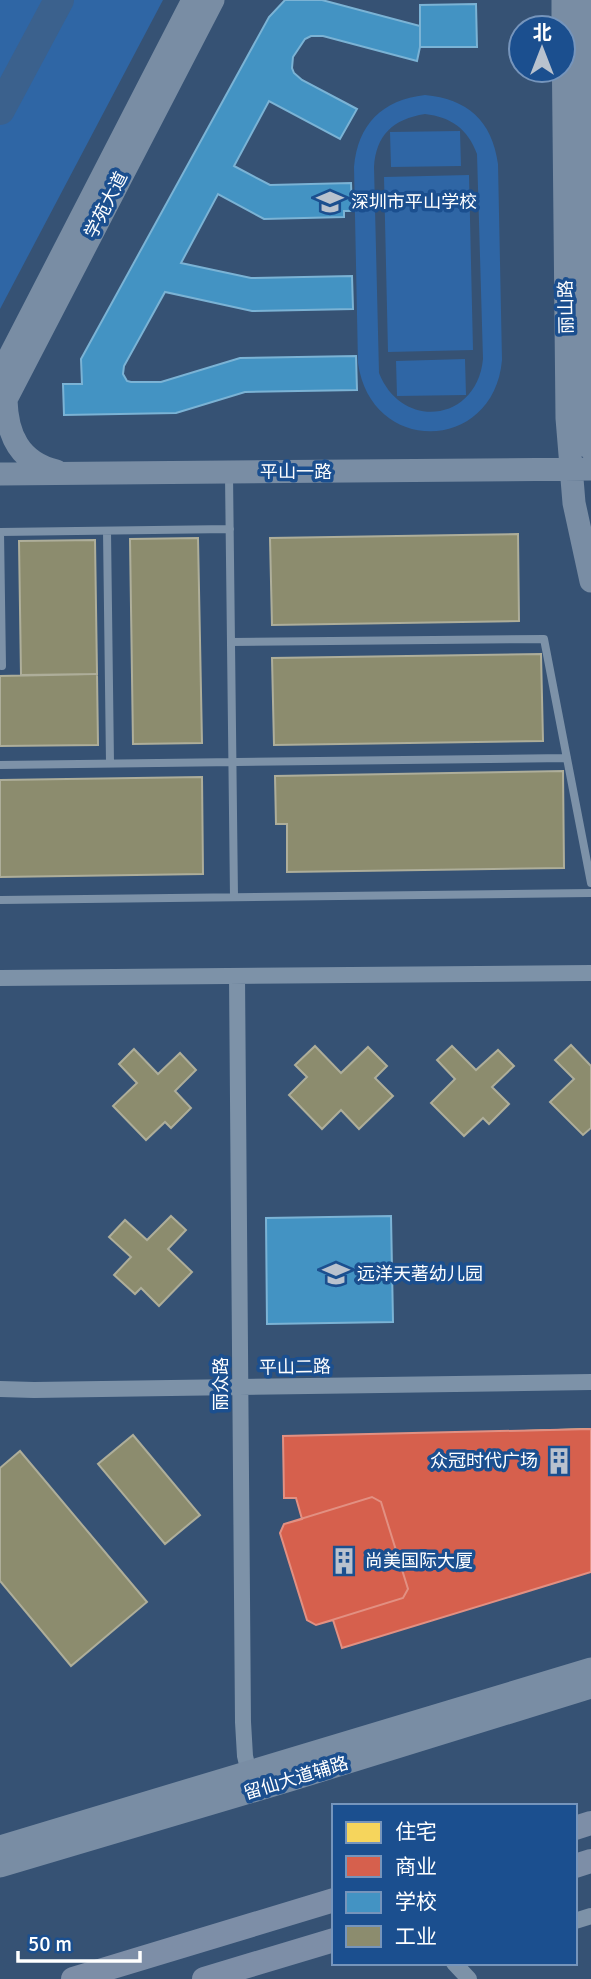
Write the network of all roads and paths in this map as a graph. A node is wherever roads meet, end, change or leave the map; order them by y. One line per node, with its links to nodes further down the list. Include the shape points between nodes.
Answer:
1 (193, 0): 6 (street, 学苑大道)
2 (213, 0): 7 (street, 学苑大道)
3 (584, 0): 5 (street, 丽山路)
4 (570, 84): 5 (street, 丽山路)
5 (580, 154): 8 (street, 丽山路); 11 (street, 丽山路, via 567,418)
6 (0, 375)
7 (3, 405): 9 (street, via 11,435 28,457)
8 (591, 449)
9 (65, 473): 10 (street, 平山一路); 12 (street, 平山一路)
10 (0, 474)
11 (581, 477): 12 (street, 平山一路); 16 (street, 丽山路, via 575,512)
12 (229, 479): 13 (street, 平山一路); 14 (lane)
13 (0, 488)
14 (230, 529): 15 (lane); 17 (lane)
15 (107, 531): 18 (lane, via 0,532); 21 (lane)
16 (591, 581)
17 (231, 642): 19 (lane, via 544,639); 20 (lane)
18 (2, 666)
19 (566, 758): 20 (lane); 23 (lane)
20 (233, 762): 21 (lane); 25 (lane)
21 (110, 763): 22 (lane)
22 (0, 765)
23 (591, 883)
24 (591, 893): 25 (lane)
25 (234, 897): 26 (lane)
26 (0, 900)
27 (591, 973): 28 (street)
28 (237, 976): 29 (street); 31 (street, 丽众路)
29 (0, 978)
30 (591, 1382): 31 (street, 平山二路)
31 (240, 1387): 32 (street, 平山二路); 35 (street, 丽众路, via 243,1740)
32 (0, 1388)
33 (591, 1669): 35 (street, 留仙大道辅路)
34 (591, 1688): 35 (street, 留仙大道辅路)
35 (251, 1782): 36 (street, 留仙大道辅路); 37 (street, 留仙大道辅路)
36 (0, 1847)
37 (0, 1866)
38 (332, 1901): 41 (main road)
39 (332, 1941): 42 (main road)
40 (456, 1965): 43 (street)
41 (73, 1979)
42 (204, 1979)
43 (469, 1979)

